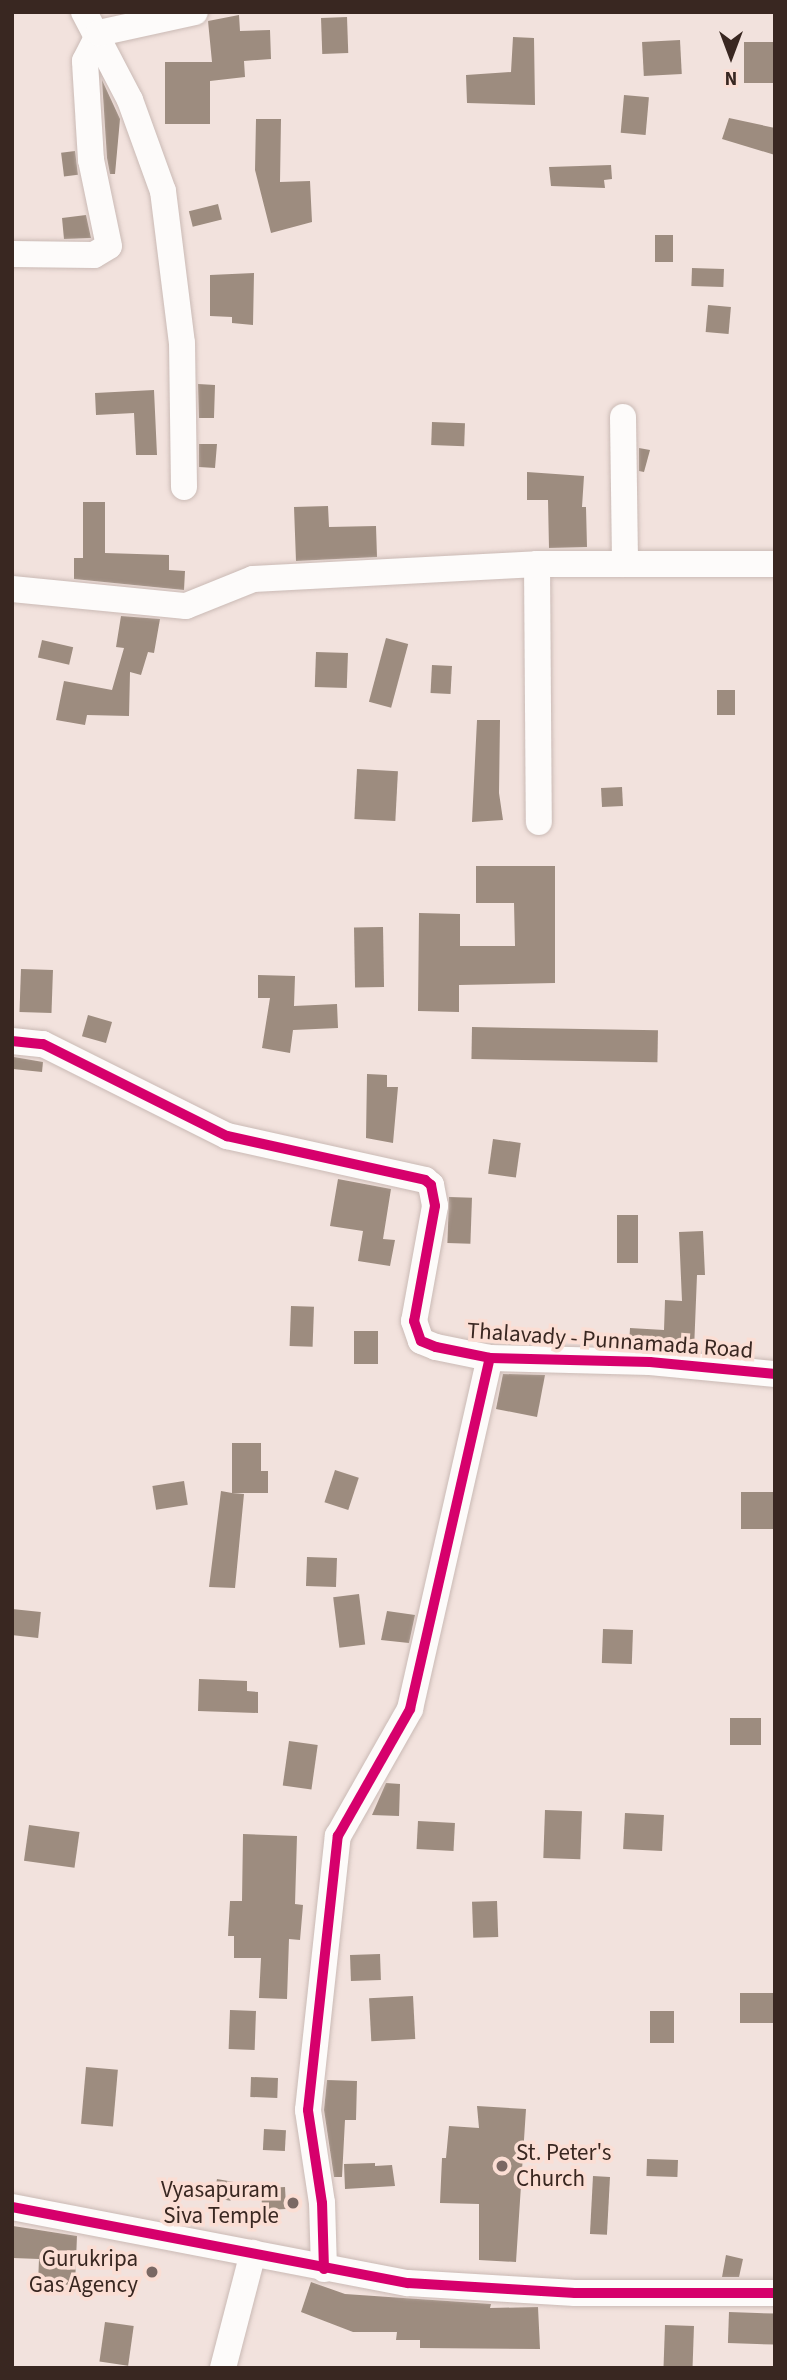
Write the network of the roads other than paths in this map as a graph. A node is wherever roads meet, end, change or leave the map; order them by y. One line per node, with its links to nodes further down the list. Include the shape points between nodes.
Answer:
1 (195, 12): 2 (street)
2 (92, 23): 3 (street, via 85,61 91,160 109,247 94,254); 5 (street, via 130,100 163,191 182,343)
3 (12, 254)
4 (623, 417): 7 (street)
5 (184, 487)
6 (537, 564): 7 (street); 9 (street, via 253,579 186,606); 10 (street)
7 (625, 564): 8 (street)
8 (775, 564)
9 (12, 589)
10 (539, 822)
11 (12, 1041): 12 (street, Thalavady - Punnamada Road, via 43,1044 227,1136 425,1180 431,1185 435,1206 416,1329 421,1341 436,1347)
12 (490, 1358): 13 (street, Thalavady - Punnamada Road, via 650,1362); 16 (street, via 410,1709 338,1836 308,2110 323,2203)
13 (775, 1374)
14 (12, 2207): 15 (street)
15 (253, 2253): 16 (street); 18 (street)
16 (324, 2269): 17 (street, via 408,2283 575,2292)
17 (775, 2293)
18 (223, 2368)

